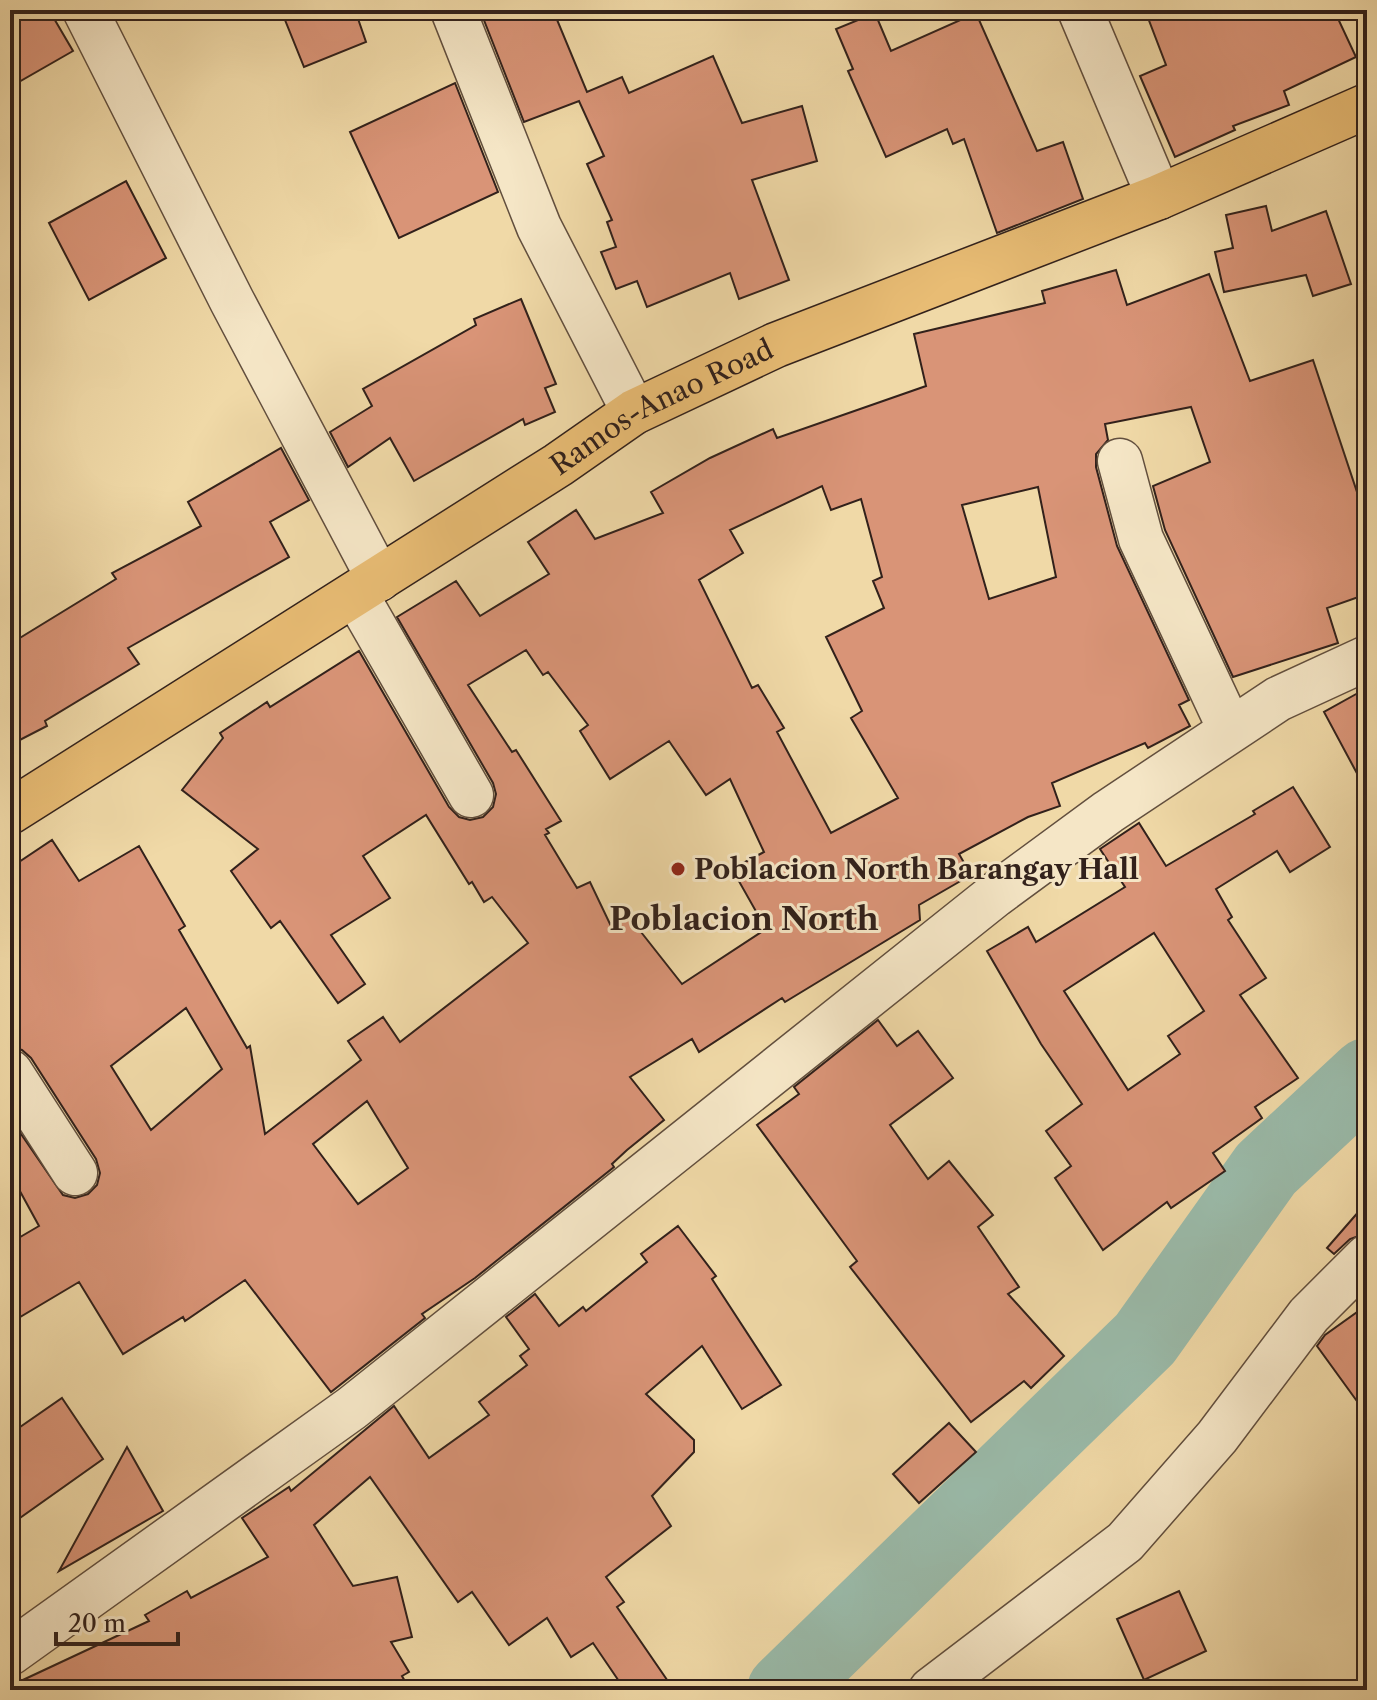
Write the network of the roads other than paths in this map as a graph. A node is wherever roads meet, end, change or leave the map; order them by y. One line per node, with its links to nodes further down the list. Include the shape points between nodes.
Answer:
1 (85, 10): 8 (street)
2 (453, 10): 6 (street, via 539,227)
3 (1080, 10): 5 (street)
4 (1367, 106): 5 (main road, Ramos-Anao Road)
5 (1159, 197): 6 (main road, Ramos-Anao Road, via 776,345)
6 (634, 412): 8 (main road, Ramos-Anao Road)
7 (1120, 461): 10 (street, via 1141,539)
8 (368, 587): 11 (street); 12 (main road, Ramos-Anao Road)
9 (1367, 658): 10 (street, via 1278,699)
10 (1230, 729): 16 (street, via 995,895 352,1408)
11 (471, 795)
12 (10, 812)
13 (10, 1072): 14 (street)
14 (75, 1173)
15 (1367, 1257): 17 (street, via 1309,1315 1217,1437 1125,1542)
16 (10, 1653)
17 (931, 1690)

